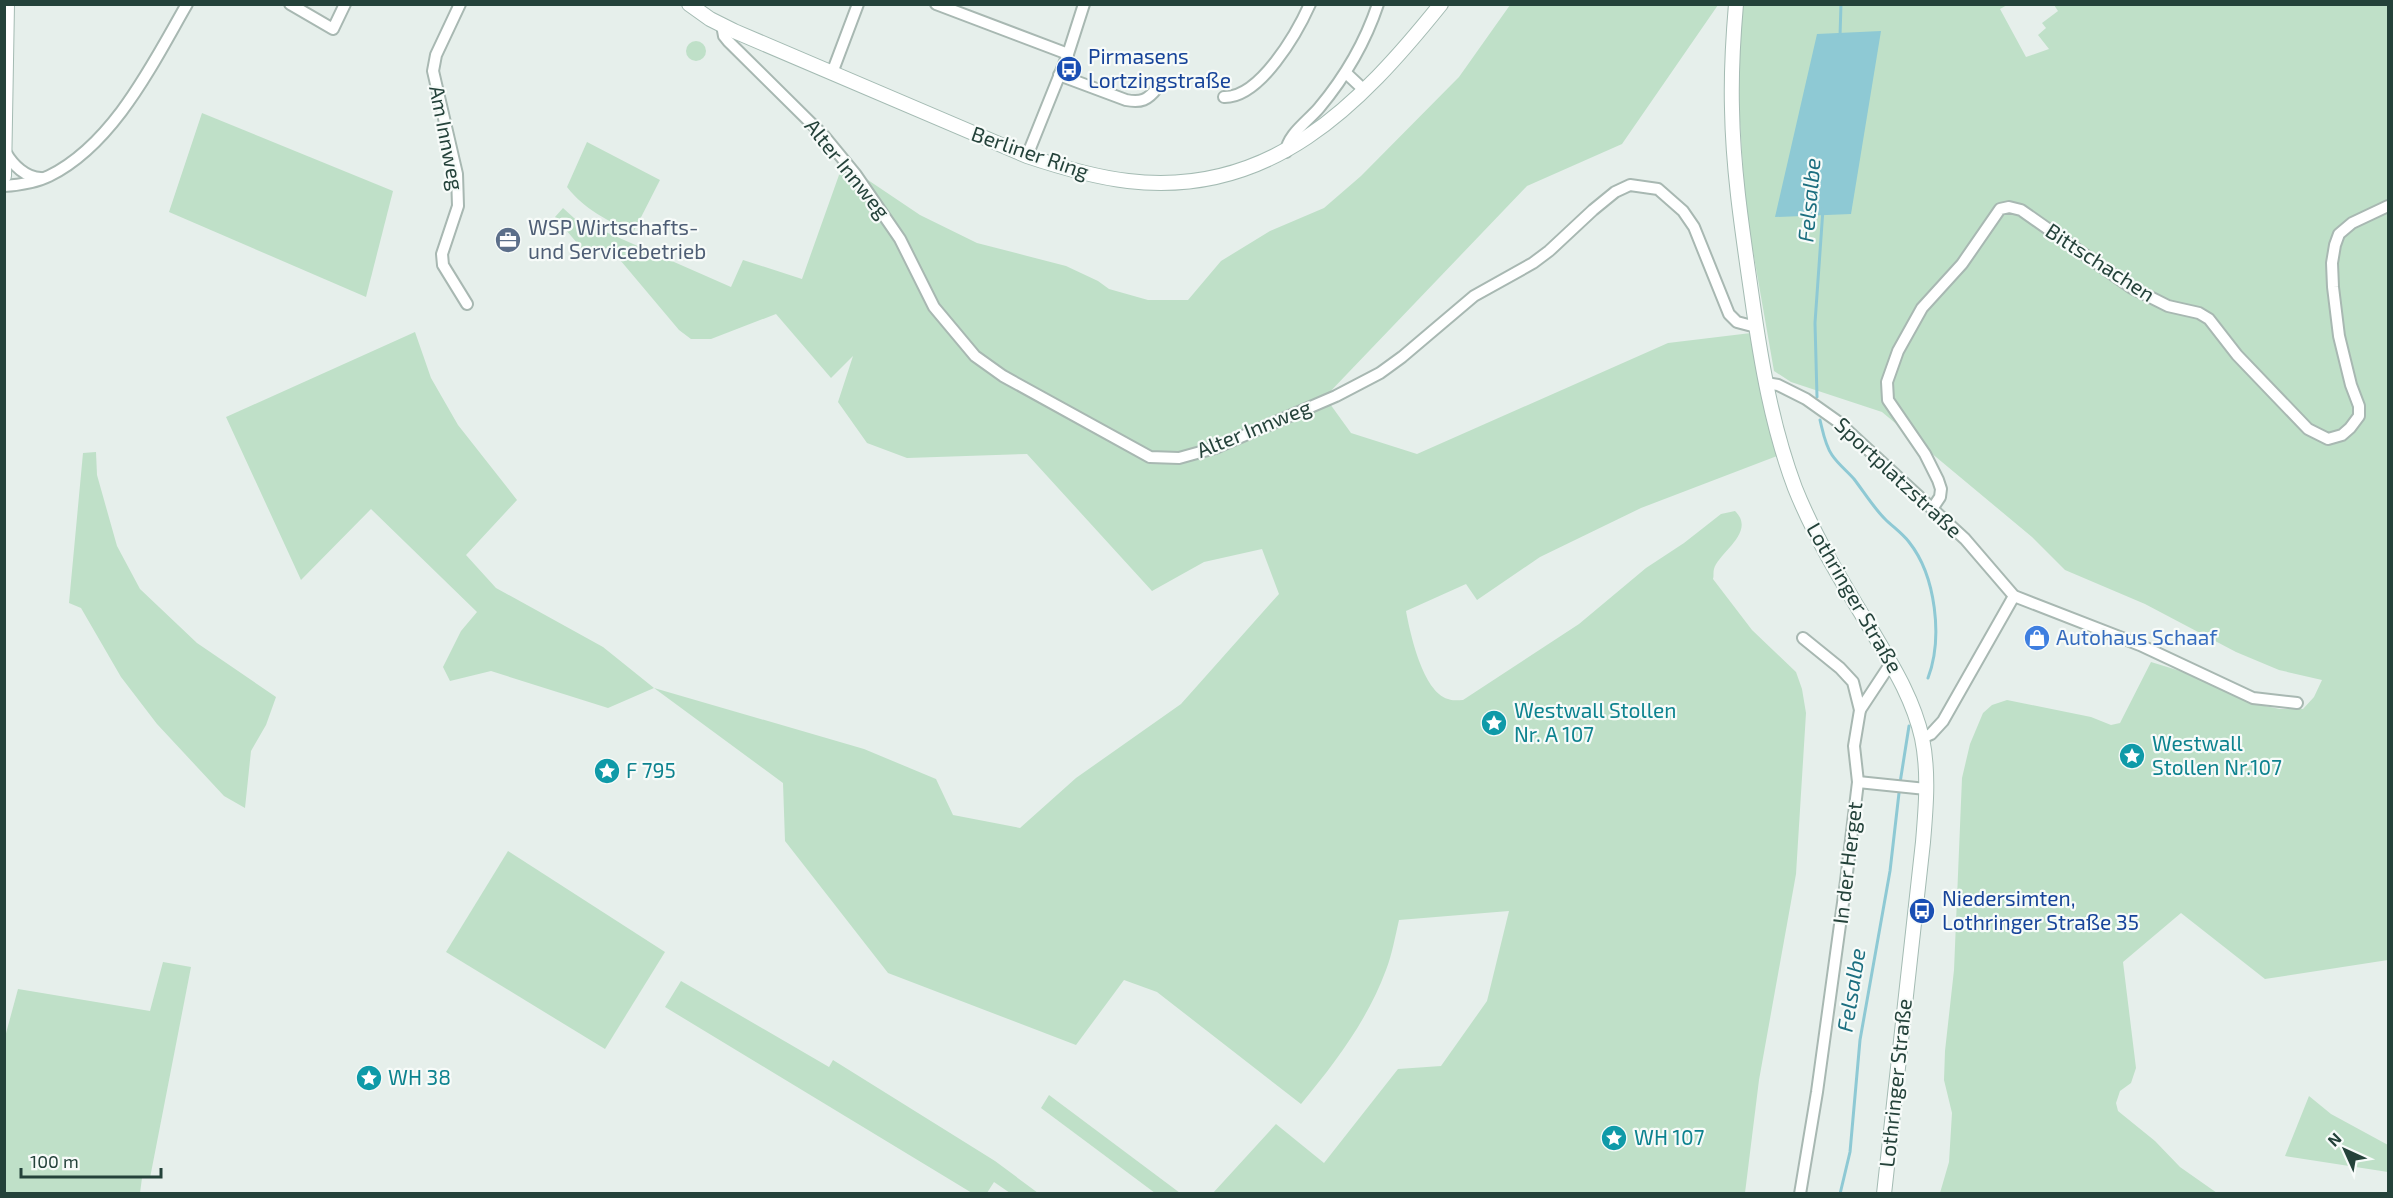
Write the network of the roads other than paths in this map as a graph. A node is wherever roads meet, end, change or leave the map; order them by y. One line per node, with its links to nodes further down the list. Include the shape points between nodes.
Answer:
1 (7, 4): 23 (main road)
2 (187, 4): 26 (street, via 120,113 81,154)
3 (290, 4): 4 (street, via 333,29)
4 (345, 4)
5 (460, 4): 29 (street, Am Innweg, via 436,55 433,71 459,191 454,224 442,254 443,265)
6 (689, 4): 14 (main road, Berliner Ring)
7 (858, 4): 16 (street)
8 (1084, 4): 15 (street)
9 (1310, 4): 21 (street, via 1294,35 1264,74 1247,91)
10 (1378, 4): 17 (street)
11 (1441, 4): 20 (main road, Berliner Ring)
12 (1736, 4): 30 (main road, Lothringer Straße, via 1731,88 1733,135)
13 (943, 6): 15 (street)
14 (722, 26): 16 (main road, Berliner Ring); 30 (street, Alter Innweg, via 728,41 824,136 856,175 900,238 934,308 975,356 1003,376 1150,457 1179,458 1215,448 1380,373 1474,296 1533,263 1600,204 1630,185 1659,189 1683,211 1694,227 1729,314 1742,325)
15 (1068, 54): 18 (street)
16 (832, 73): 24 (main road, Berliner Ring)
17 (1346, 73): 20 (street); 22 (street, via 1291,138)
18 (1059, 75): 19 (street, via 1137,103); 24 (street)
19 (1157, 88)
20 (1363, 89): 22 (main road, Berliner Ring, via 1320,129)
21 (1224, 97)
22 (1286, 152): 24 (main road, Berliner Ring, via 1235,173 1171,183 1127,181)
23 (6, 153): 25 (main road); 26 (street, via 27,174)
24 (1027, 156)
25 (4, 176)
26 (44, 178): 27 (street)
27 (4, 186)
28 (2388, 206): 32 (street, Bittschachen, via 2352,223 2339,234 2336,244 2332,263 2338,336 2360,406 2359,416 2350,428 2328,439 2308,429 2237,355 2209,319 2168,306 2132,288 2021,210 2000,209 1962,264 1922,308 1898,351 1887,382 1888,400 1938,480 1940,497)
29 (467, 304)
30 (1756, 327): 31 (main road, Lothringer Straße)
31 (1766, 382): 32 (street, Sportplatzstraße, via 1830,416); 35 (main road, Lothringer Straße, via 1802,505)
32 (1932, 510): 33 (street, Sportplatzstraße, via 1979,554)
33 (2014, 596): 36 (street, via 2140,645 2253,698); 38 (street, via 1943,721)
34 (1803, 638): 37 (street, In der Herget, via 1853,682)
35 (1891, 663): 37 (street, In der Herget); 38 (main road, Lothringer Straße, via 1907,692)
36 (2297, 704)
37 (1860, 710): 39 (street, In der Herget, via 1854,746)
38 (1922, 738): 40 (main road, Lothringer Straße)
39 (1858, 782): 40 (street, In der Herget); 41 (street, In der Herget)
40 (1926, 789): 42 (main road, Lothringer Straße)
41 (1800, 1194)
42 (1884, 1194)

